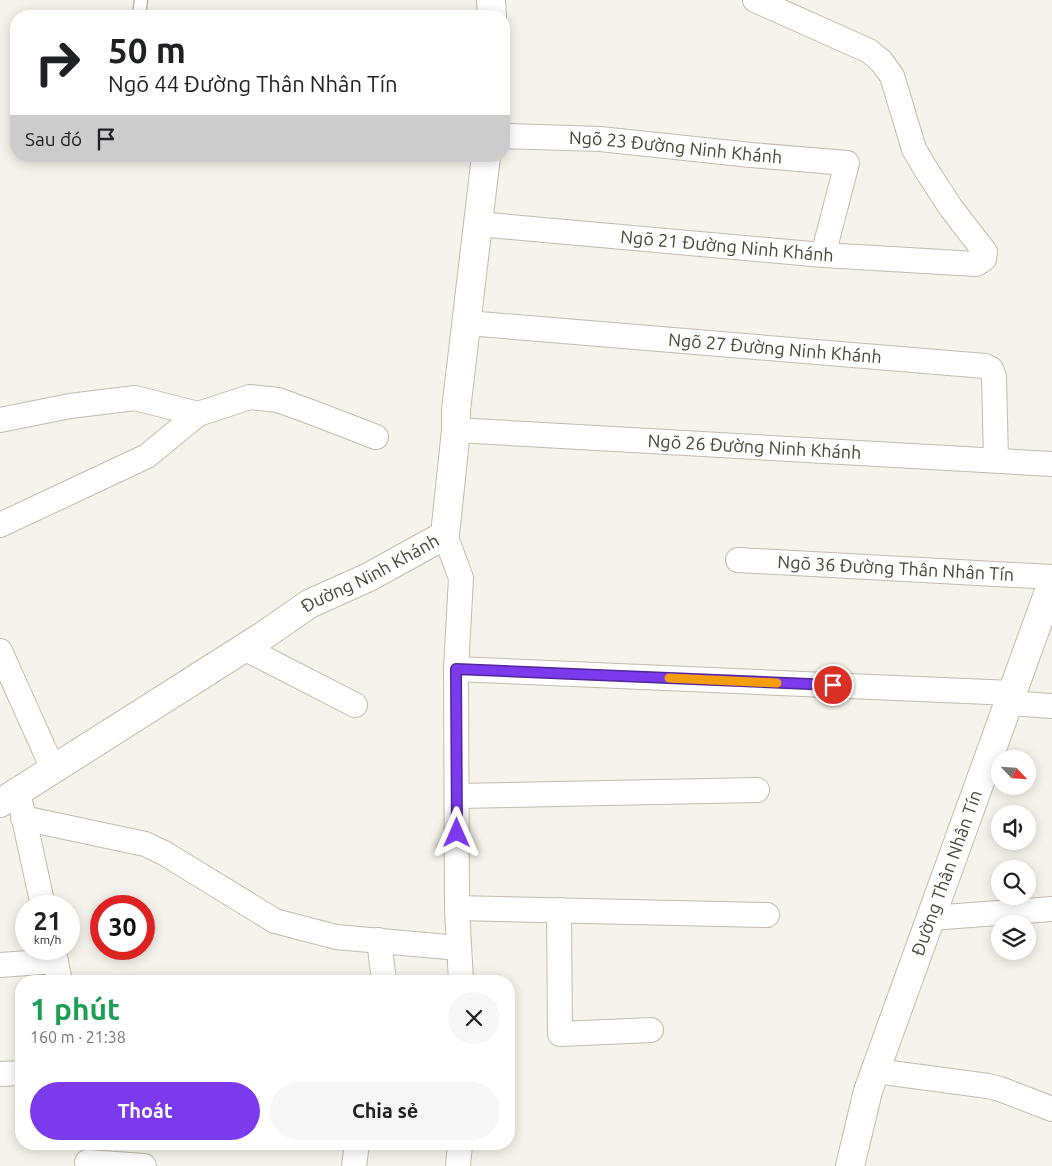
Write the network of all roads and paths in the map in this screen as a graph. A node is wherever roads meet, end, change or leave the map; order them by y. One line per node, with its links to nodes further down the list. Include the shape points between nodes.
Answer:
1 (755, 0): 5 (street, Ngõ 21 Đường Ninh Khánh, via 868,51 881,61 892,76 914,149 985,252 984,259 976,264)
2 (510, 136): 5 (street, Ngõ 23 Đường Ninh Khánh, via 600,139 847,163)
3 (485, 162): 4 (street, Đường Ninh Khánh)
4 (478, 224): 5 (street, Ngõ 21 Đường Ninh Khánh); 6 (street, Đường Ninh Khánh)
5 (824, 256)
6 (466, 323): 9 (street, Đường Ninh Khánh); 11 (street, Ngõ 27 Đường Ninh Khánh, via 985,366 991,369 994,377)
7 (198, 414): 8 (street, via 135,398 70,406); 10 (street, via 250,397 278,400); 13 (street, via 147,456)
8 (0, 420)
9 (456, 430): 11 (street, Ngõ 26 Đường Ninh Khánh); 14 (street, Đường Ninh Khánh)
10 (376, 437)
11 (996, 460): 12 (street, Ngõ 26 Đường Ninh Khánh)
12 (1052, 464)
13 (0, 525)
14 (445, 535): 18 (street, Đường Ninh Khánh, via 309,604); 20 (street, via 461,578)
15 (738, 560): 16 (street, Ngõ 36 Đường Thân Nhân Tín)
16 (1052, 577)
17 (1052, 583): 21 (street, Đường Thân Nhân Tín)
18 (244, 648): 22 (street); 24 (street, Đường Ninh Khánh)
19 (0, 651): 24 (street)
20 (456, 669): 21 (street); 26 (street)
21 (1010, 698): 23 (street); 34 (street, Đường Thân Nhân Tín)
22 (355, 706)
23 (1052, 706)
24 (53, 769): 27 (street, Đường Ninh Khánh)
25 (756, 790): 26 (street)
26 (457, 796): 30 (street)
27 (9, 797): 28 (street)
28 (24, 818): 29 (street); 35 (street, via 145,844 275,921 336,937)
29 (41, 895)
30 (457, 908): 32 (street); 36 (street)
31 (1052, 909): 34 (street)
32 (559, 910): 33 (street); 41 (street, via 560,1034)
33 (766, 915)
34 (931, 918): 42 (street, Đường Thân Nhân Tín)
35 (379, 940): 36 (street); 39 (street)
36 (459, 948): 40 (street)
37 (56, 964): 38 (street)
38 (0, 965)
39 (383, 975)
40 (461, 975)
41 (651, 1030)
42 (876, 1071): 45 (street, via 1000,1088); 52 (street, Đường Thân Nhân Tín)
43 (15, 1073): 44 (street)
44 (0, 1074)
45 (1052, 1109)
46 (356, 1150): 50 (street)
47 (459, 1150): 51 (street)
48 (87, 1157): 49 (street)
49 (144, 1166)
50 (354, 1166)
51 (458, 1166)
52 (850, 1166)

